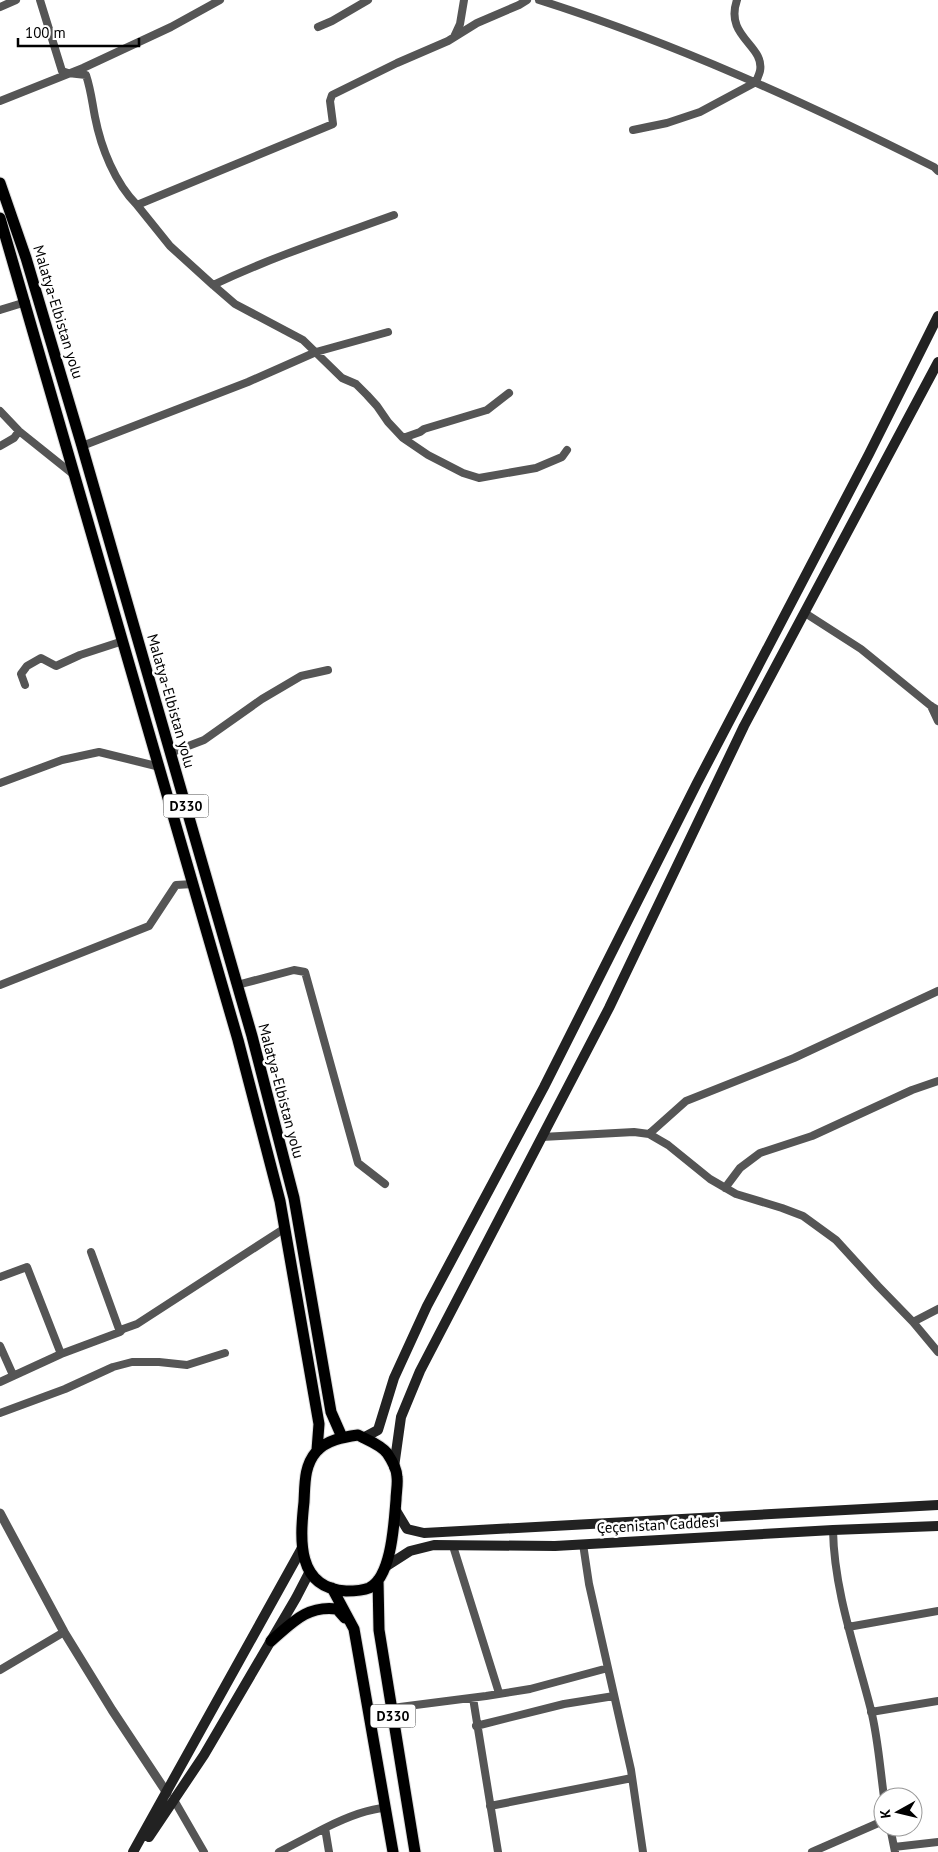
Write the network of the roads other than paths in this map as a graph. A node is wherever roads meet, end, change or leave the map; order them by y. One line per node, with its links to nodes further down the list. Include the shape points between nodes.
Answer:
1 (16, 0): 9 (street)
2 (40, 0): 12 (street, via 62,70)
3 (220, 0): 12 (street, via 171,27)
4 (368, 0): 10 (street)
5 (464, 0): 11 (street)
6 (527, 0): 11 (street)
7 (539, 0): 13 (street)
8 (737, 0): 13 (street, via 735,25 758,55 761,70)
9 (0, 7)
10 (318, 27)
11 (454, 37): 18 (street, via 332,95 334,124)
12 (68, 74): 14 (street); 18 (street, via 86,75 107,157 127,195)
13 (756, 82): 15 (street, via 700,112); 16 (street, via 884,142)
14 (0, 101)
15 (633, 130)
16 (938, 172)
17 (0, 182): 33 (main road, Malatya-Elbistan yolu / D330)
18 (137, 205): 21 (street, via 170,246)
19 (394, 215): 21 (street, via 248,268)
20 (0, 218): 22 (main road, Malatya-Elbistan yolu / D330)
21 (213, 286): 26 (street, via 235,304 303,340)
22 (26, 302): 23 (street); 35 (main road, Malatya-Elbistan yolu / D330)
23 (0, 310)
24 (938, 316): 68 (main road, via 697,782 544,1087 427,1306 394,1378 378,1430)
25 (388, 332): 26 (street)
26 (316, 352): 31 (street, via 342,378 356,384); 33 (street)
27 (938, 362): 36 (main road)
28 (509, 393): 31 (street, via 487,410)
29 (0, 410): 30 (street)
30 (19, 432): 32 (street); 35 (street)
31 (403, 438): 34 (street, via 428,455 479,478 536,468 562,457)
32 (0, 446)
33 (82, 446): 42 (main road, Malatya-Elbistan yolu / D330)
34 (567, 450)
35 (76, 477): 37 (main road, Malatya-Elbistan yolu / D330)
36 (806, 614): 40 (street, via 861,649); 51 (main road, via 744,726 609,1008)
37 (123, 641): 39 (street, via 56,666 41,658 21,674); 43 (main road, Malatya-Elbistan yolu / D330)
38 (328, 670): 42 (street, via 301,676 204,740)
39 (25, 685)
40 (935, 708): 41 (street)
41 (938, 721)
42 (170, 753): 47 (main road, Malatya-Elbistan yolu / D330)
43 (160, 767): 44 (street, via 99,752 62,760); 45 (main road, Malatya-Elbistan yolu / D330)
44 (0, 783)
45 (193, 884): 46 (street, via 176,885 149,926); 54 (main road, Malatya-Elbistan yolu / D330, via 238,1040)
46 (0, 985)
47 (237, 985): 52 (street, via 294,970 305,972 358,1163); 67 (main road, Malatya-Elbistan yolu / D330, via 294,1198 331,1412)
48 (938, 991): 50 (street, via 794,1058 686,1102)
49 (938, 1081): 53 (street, via 812,1136 760,1153 740,1168)
50 (649, 1134): 51 (street); 53 (street)
51 (542, 1137): 70 (main road, via 420,1371 402,1417)
52 (385, 1184)
53 (724, 1188): 58 (street, via 803,1216 836,1240)
54 (285, 1228): 59 (street, via 155,1314); 69 (main road, Malatya-Elbistan yolu / D330, via 319,1424)
55 (91, 1252): 59 (street)
56 (0, 1277): 63 (street, via 27,1267)
57 (938, 1309): 58 (street)
58 (913, 1322): 61 (street)
59 (120, 1332): 63 (street)
60 (0, 1346): 64 (street)
61 (938, 1352)
62 (225, 1353): 66 (street, via 187,1365 132,1362 113,1367)
63 (61, 1354): 64 (street)
64 (13, 1375): 65 (street)
65 (0, 1382)
66 (0, 1414)
67 (342, 1437): 68 (main road, via 358,1435); 69 (main road)
68 (362, 1438): 70 (main road, via 387,1453)
69 (317, 1450): 78 (main road, via 307,1466)
70 (394, 1467): 72 (main road, via 397,1477)
71 (938, 1505): 72 (main road, Çeçenistan Caddesi, via 424,1533 407,1529)
72 (395, 1509): 79 (main road, via 393,1536)
73 (1, 1517): 86 (street)
74 (938, 1526): 75 (main road, Çeçenistan Caddesi)
75 (833, 1530): 76 (main road, Çeçenistan Caddesi); 84 (street, via 833,1556)
76 (583, 1544): 77 (main road, Çeçenistan Caddesi); 88 (street)
77 (453, 1546): 79 (main road, Çeçenistan Caddesi, via 434,1545 410,1551); 90 (street)
78 (302, 1548): 80 (main road); 99 (main road)
79 (384, 1566): 81 (main road)
80 (310, 1571): 82 (main road, via 322,1585); 87 (main road)
81 (378, 1580): 82 (main road, via 370,1588 358,1591); 94 (main road, D330, via 379,1630)
82 (332, 1588): 85 (main road, D330)
83 (938, 1611): 84 (street)
84 (848, 1627): 95 (street)
85 (354, 1629): 87 (main road, via 337,1609 325,1608 302,1614); 101 (main road, D330)
86 (64, 1632): 89 (street); 99 (street)
87 (271, 1641): 99 (main road, via 204,1755)
88 (608, 1668): 90 (street, via 530,1689); 91 (street)
89 (0, 1670)
90 (499, 1693): 92 (street)
91 (614, 1696): 96 (street, via 564,1704); 97 (street)
92 (473, 1698): 94 (street); 96 (street)
93 (938, 1701): 95 (street)
94 (392, 1708): 113 (main road, D330)
95 (871, 1712): 98 (street)
96 (476, 1726): 100 (street)
97 (632, 1778): 100 (street); 115 (street)
98 (882, 1787)
99 (171, 1796): 107 (main road); 108 (main road); 109 (street)
100 (490, 1806): 114 (street)
101 (385, 1808): 103 (street, via 357,1814); 112 (main road, D330)
102 (873, 1825): 116 (street)
103 (325, 1828): 110 (street); 111 (street)
104 (892, 1837): 106 (street)
105 (938, 1842): 106 (street)
106 (894, 1850)
107 (133, 1852)
108 (139, 1852)
109 (204, 1852)
110 (279, 1852)
111 (329, 1852)
112 (393, 1852)
113 (415, 1852)
114 (498, 1852)
115 (643, 1852)
116 (812, 1852)

